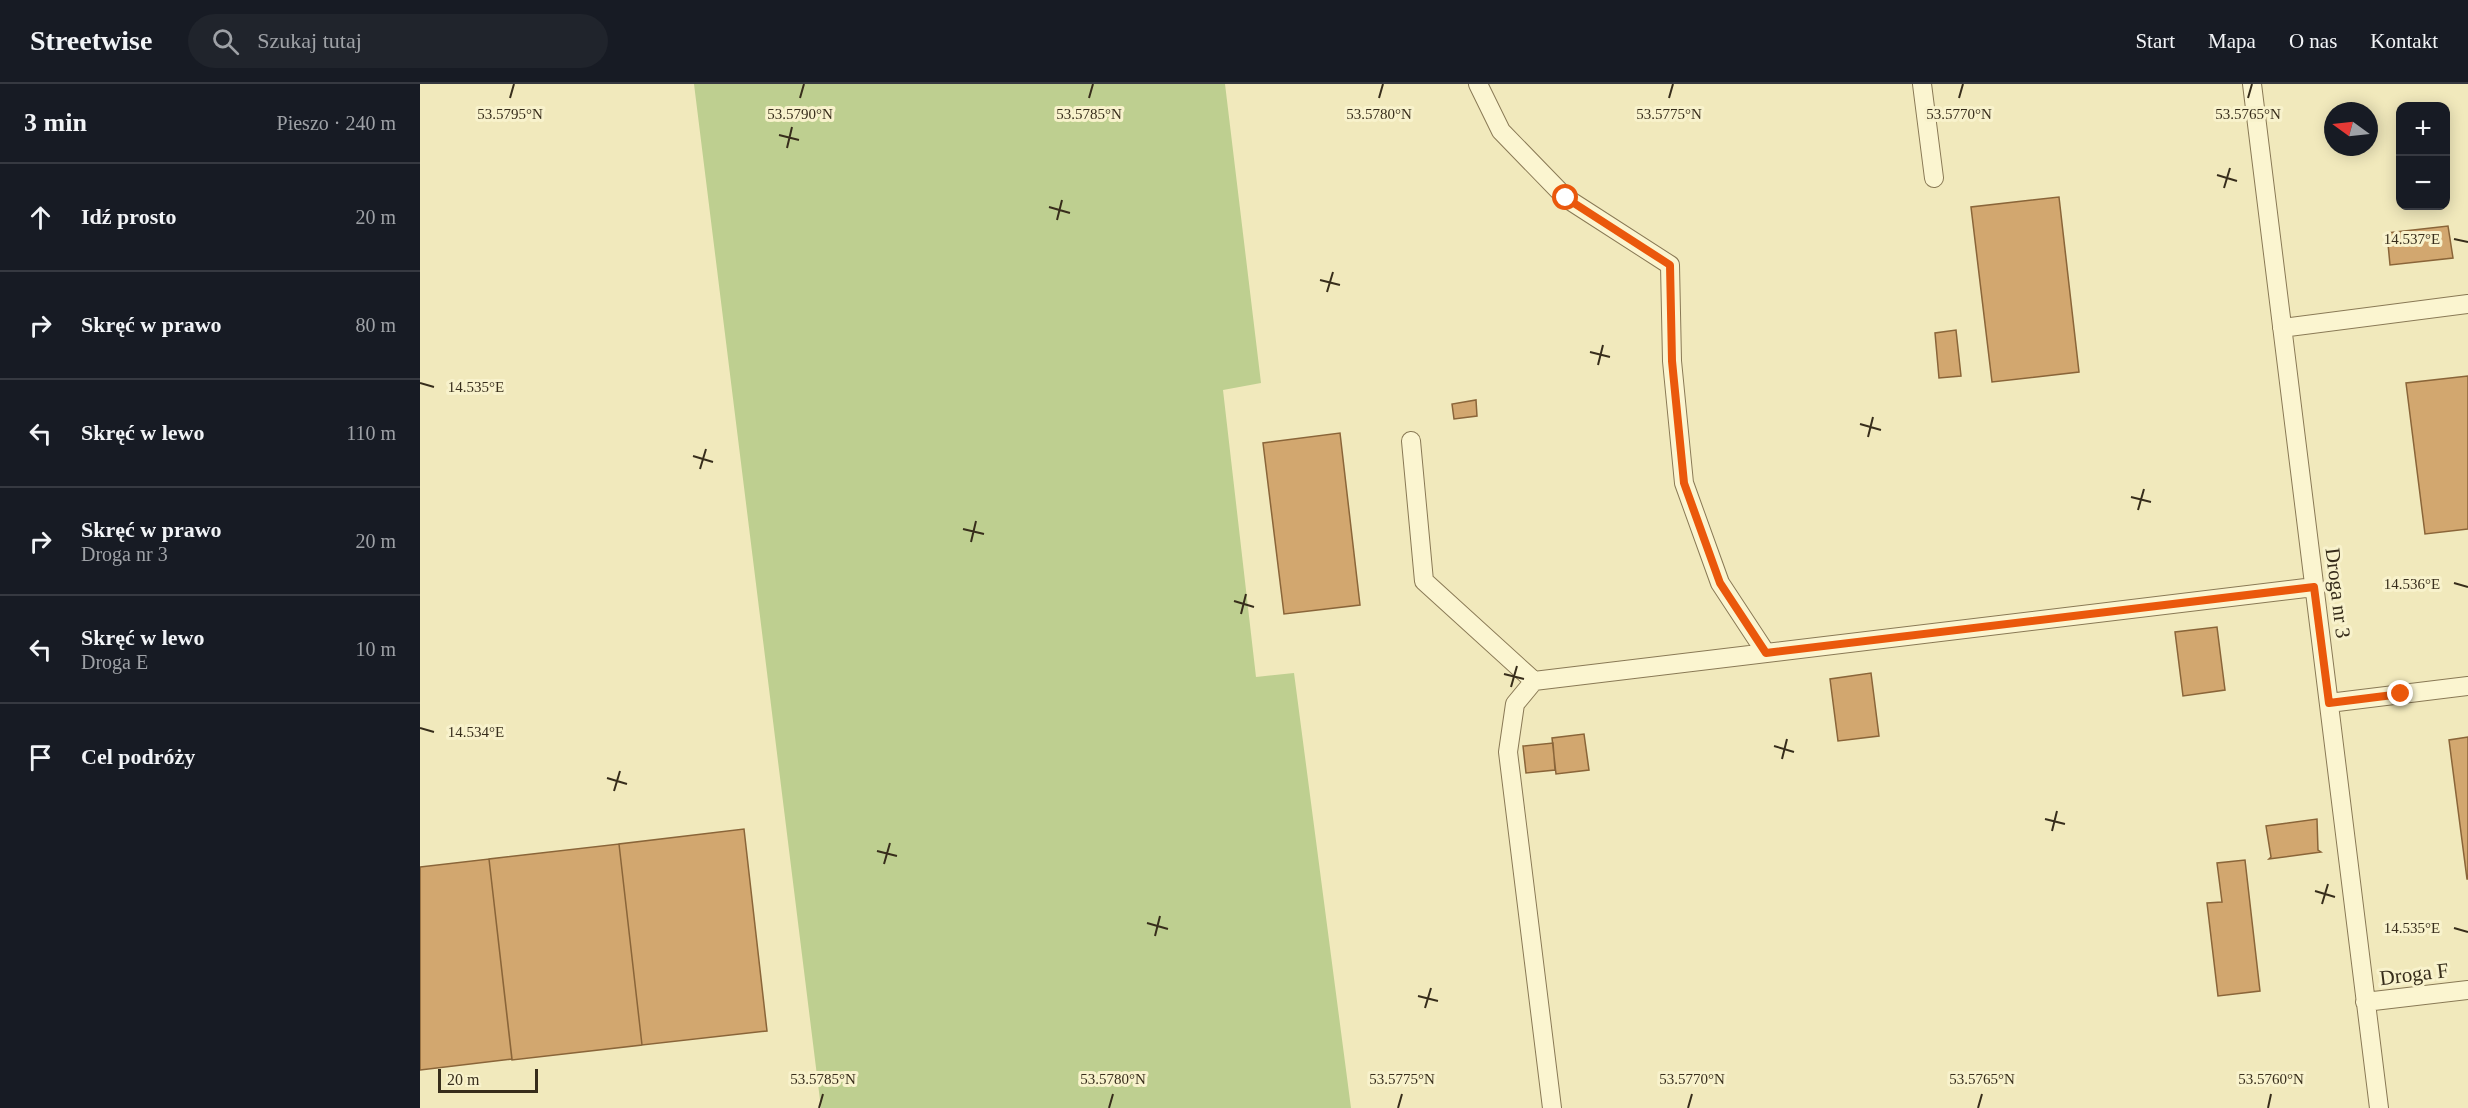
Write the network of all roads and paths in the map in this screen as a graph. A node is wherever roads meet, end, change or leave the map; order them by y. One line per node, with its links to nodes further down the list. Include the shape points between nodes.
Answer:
1 (1478, 84): 9 (lane, via 1501,131 1566,198 1670,265 1672,361 1684,483 1720,583)
2 (1922, 84): 4 (lane)
3 (2252, 84): 6 (lane, Droga nr 3)
4 (1934, 178)
5 (2468, 304): 6 (lane)
6 (2282, 328): 8 (lane, Droga nr 3)
7 (1411, 441): 10 (lane, via 1424,581)
8 (2314, 587): 9 (lane); 12 (lane, Droga nr 3)
9 (1766, 653): 10 (lane)
10 (1534, 681): 15 (lane, via 1515,704 1508,752)
11 (2468, 686): 12 (lane)
12 (2329, 703): 14 (lane, Droga nr 3)
13 (2468, 990): 14 (lane, Droga F)
14 (2366, 1002): 16 (lane, Droga nr 3)
15 (1552, 1108)
16 (2379, 1108)

